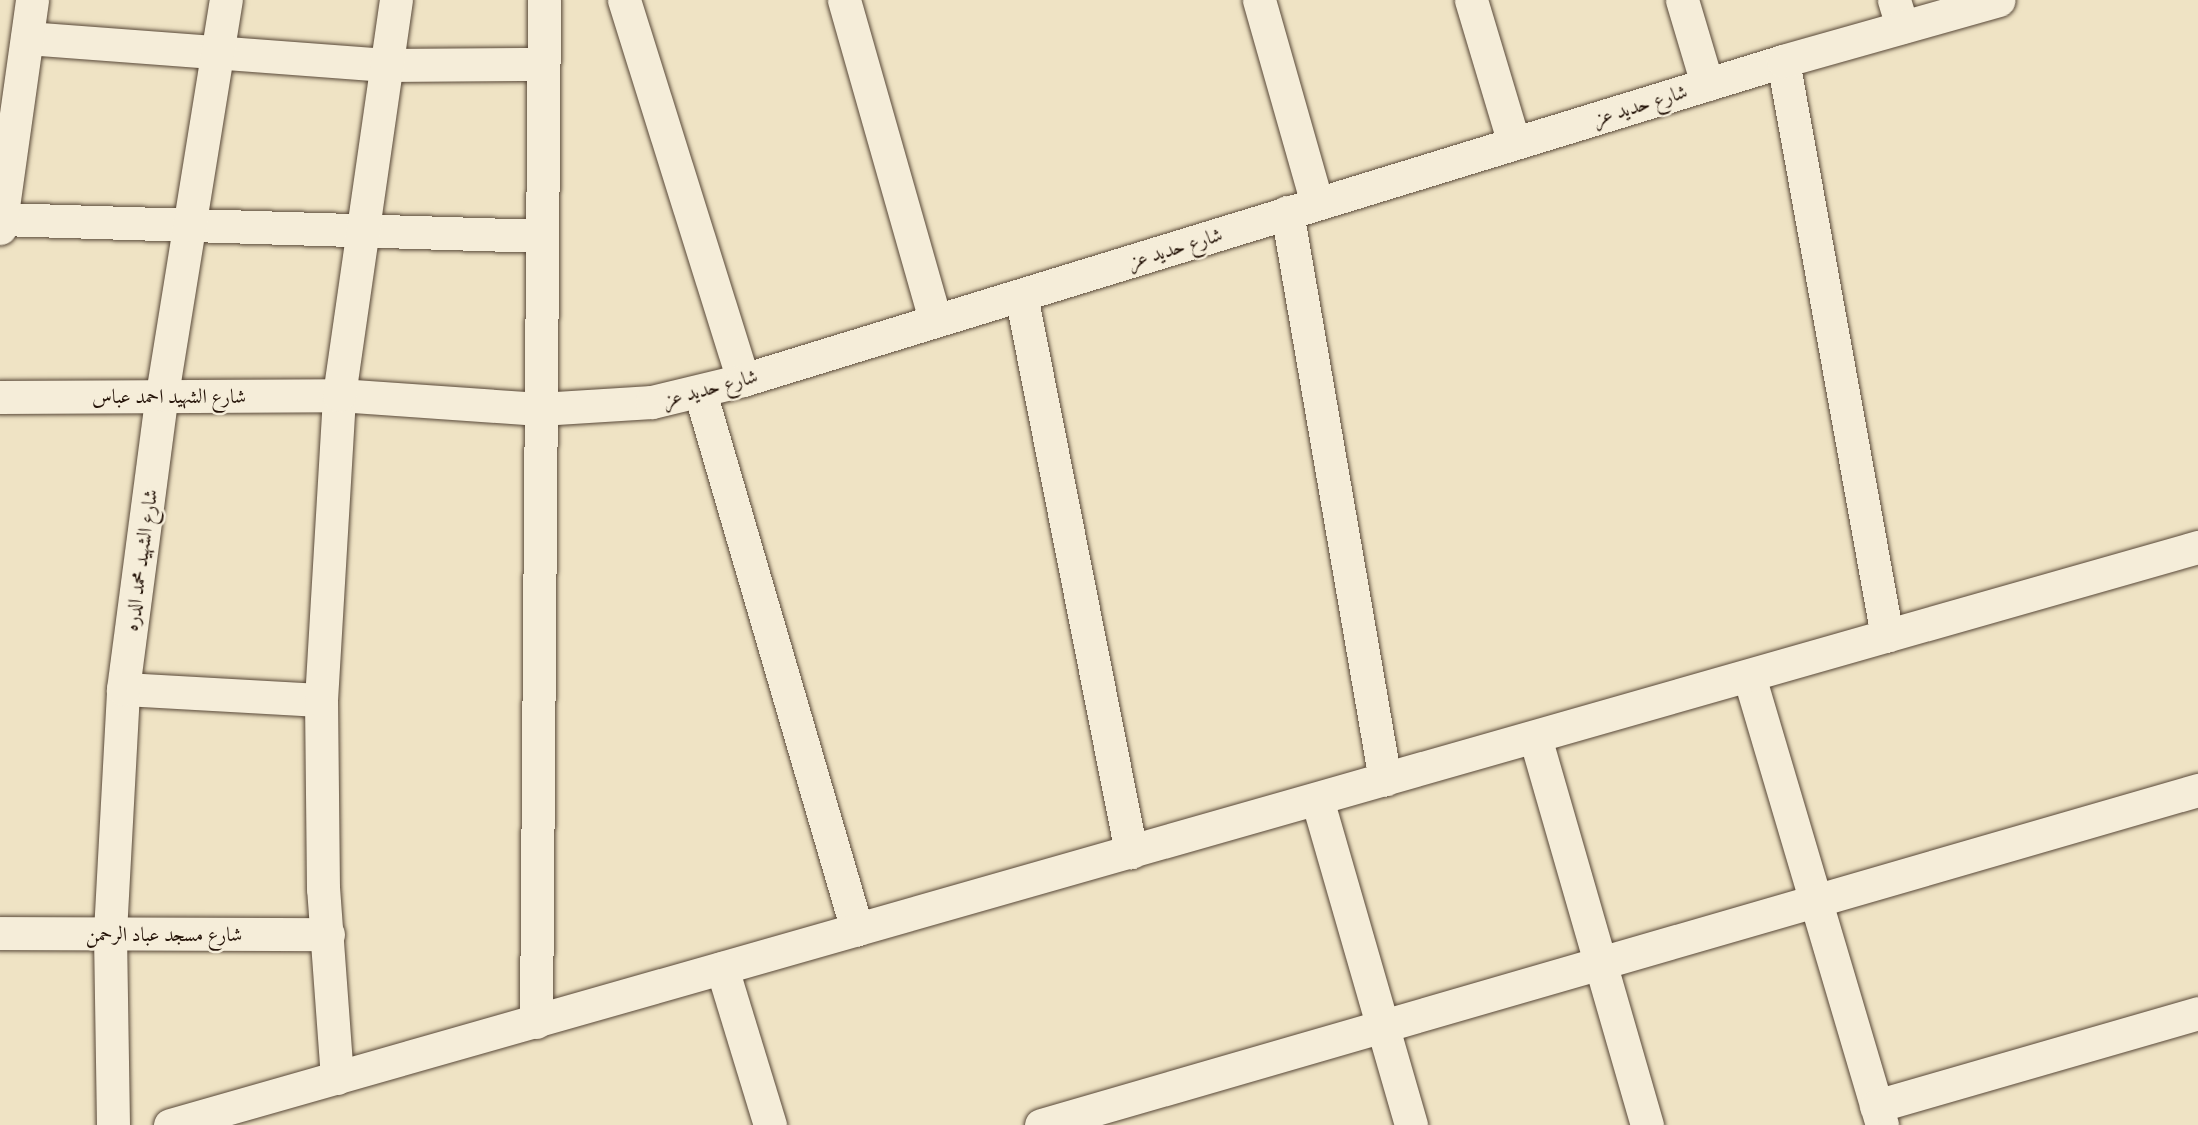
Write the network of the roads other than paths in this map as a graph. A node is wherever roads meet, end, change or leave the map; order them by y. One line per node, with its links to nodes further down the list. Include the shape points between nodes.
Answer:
1 (32, 0): 12 (street)
2 (226, 0): 13 (street, شارع الشهيد محمد الدره)
3 (396, 0): 16 (street)
4 (544, 0): 15 (street)
5 (624, 0): 26 (street)
6 (844, 0): 25 (street)
7 (1259, 0): 20 (street)
8 (1471, 0): 18 (street)
9 (1682, 0): 17 (street)
10 (1999, 0): 11 (street, شارع حديد عز)
11 (1898, 14): 14 (street, شارع حديد عز)
12 (17, 47): 13 (street); 19 (street)
13 (218, 53): 16 (street); 21 (street, شارع الشهيد محمد الدره)
14 (1783, 61): 17 (street, شارع حديد عز); 33 (street)
15 (543, 64): 16 (street); 23 (street)
16 (386, 65): 22 (street)
17 (1707, 84): 18 (street, شارع حديد عز)
18 (1514, 143): 20 (street, شارع حديد عز)
19 (2, 206): 21 (street)
20 (1302, 208): 24 (street, شارع حديد عز); 38 (street)
21 (191, 224): 22 (street); 28 (street, شارع الشهيد محمد الدره)
22 (363, 230): 23 (street); 29 (street)
23 (542, 236): 31 (street)
24 (1021, 295): 25 (street, شارع حديد عز); 41 (street)
25 (935, 319): 26 (street, شارع حديد عز)
26 (743, 380): 27 (street, شارع حديد عز)
27 (700, 392): 31 (street, شارع حديد عز, via 652,402); 43 (street)
28 (162, 394): 29 (street, شارع الشهيد احمد عباس); 30 (street, شارع الشهيد احمد عباس); 35 (street, شارع الشهيد محمد الدره)
29 (339, 395): 31 (street, شارع حديد عز); 36 (street)
30 (0, 397)
31 (540, 409): 50 (street)
32 (2198, 548): 33 (street)
33 (1887, 636): 34 (street)
34 (1749, 676): 37 (street); 42 (street)
35 (123, 688): 36 (street); 44 (street, شارع الشهيد محمد الدره)
36 (321, 700): 46 (street)
37 (1535, 737): 38 (street); 47 (street)
38 (1385, 780): 40 (street)
39 (2198, 790): 42 (street)
40 (1317, 799): 41 (street); 51 (street)
41 (1131, 852): 43 (street)
42 (1815, 901): 47 (street); 53 (street)
43 (857, 930): 48 (street)
44 (110, 932): 45 (street, شارع مسجد عباد الرحمن); 46 (street, شارع مسجد عباد الرحمن); 55 (street, شارع الشهيد محمد الدره)
45 (0, 933)
46 (328, 934): 52 (street)
47 (1600, 963): 51 (street); 59 (street)
48 (722, 968): 50 (street); 56 (street)
49 (2198, 1013): 53 (street)
50 (536, 1022): 52 (street)
51 (1383, 1026): 57 (street); 58 (street)
52 (337, 1078): 54 (street)
53 (1879, 1116)
54 (182, 1124)
55 (113, 1125)
56 (770, 1125)
57 (1041, 1125)
58 (1411, 1125)
59 (1647, 1125)

